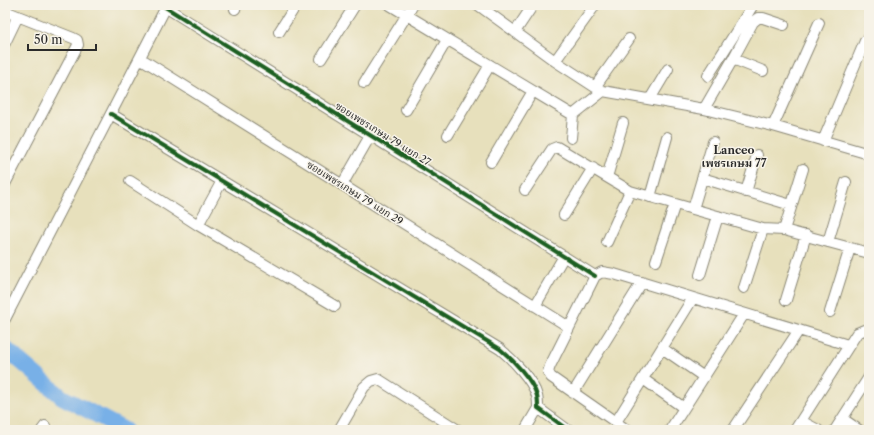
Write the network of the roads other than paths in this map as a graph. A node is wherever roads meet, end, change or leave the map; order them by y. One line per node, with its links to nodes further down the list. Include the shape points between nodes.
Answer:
1 (296, 5): 15 (street)
2 (355, 5): 22 (street)
3 (390, 5): 11 (street)
4 (414, 5): 11 (street)
5 (478, 5): 16 (street)
6 (533, 5): 16 (street)
7 (753, 5): 28 (street)
8 (165, 6): 21 (street); 40 (street, ซอยเพชรเกษม 79 แยก 27)
9 (593, 8): 24 (street)
10 (5, 11): 12 (street)
11 (406, 15): 17 (street); 29 (street)
12 (18, 16): 20 (street); 55 (street, via 73,38 77,40 78,45)
13 (819, 23): 38 (street)
14 (784, 25): 23 (street, via 758,18 753,22)
15 (279, 32)
16 (515, 32): 24 (street)
17 (447, 40): 25 (street); 34 (street)
18 (629, 40): 30 (street)
19 (865, 41): 43 (street)
20 (5, 43)
21 (140, 58): 35 (street); 56 (street, ซอยเพชรเกษม 79 แยก 29)
22 (321, 59)
23 (733, 59): 27 (street); 33 (street)
24 (555, 61): 30 (street)
25 (490, 65): 31 (street); 39 (street)
26 (668, 68): 32 (street)
27 (762, 71)
28 (708, 76)
29 (364, 83)
30 (599, 89): 32 (street); 36 (street)
31 (533, 91): 36 (street); 47 (street)
32 (650, 98): 33 (street)
33 (704, 109): 38 (street)
34 (406, 110)
35 (111, 114): 53 (street); 86 (street)
36 (573, 115): 42 (street)
37 (623, 123): 50 (street)
38 (773, 126): 43 (street)
39 (448, 135)
40 (370, 136): 56 (street); 74 (street, ซอยเพชรเกษม 79 แยก 27)
41 (667, 137): 60 (street)
42 (571, 138)
43 (822, 141): 45 (street)
44 (713, 142): 51 (street)
45 (869, 154)
46 (757, 155): 59 (street)
47 (490, 162)
48 (593, 168): 50 (street); 57 (street, via 554,147); 64 (street)
49 (803, 169): 62 (street)
50 (607, 177): 58 (street)
51 (702, 178): 59 (street); 63 (street)
52 (130, 181): 66 (street)
53 (222, 181): 66 (street); 96 (street, via 500,349 526,375 537,394)
54 (846, 182): 71 (street)
55 (5, 184)
56 (342, 185): 83 (street, ซอยเพชรเกษม 79 แยก 29)
57 (526, 190)
58 (630, 191): 60 (street); 70 (street)
59 (746, 192): 62 (street)
60 (650, 197): 61 (street)
61 (675, 204): 63 (street); 75 (street)
62 (791, 205): 68 (street)
63 (693, 209): 65 (street)
64 (564, 215)
65 (718, 216): 67 (street); 76 (street)
66 (198, 225): 82 (street)
67 (763, 229): 68 (street); 79 (street)
68 (784, 230): 69 (street)
69 (806, 235): 71 (street); 81 (street)
70 (607, 242)
71 (828, 242): 72 (street)
72 (850, 248): 73 (street); 84 (street)
73 (869, 253)
74 (564, 256): 77 (street, ซอยเพชรเกษม 79 แยก 27); 83 (street)
75 (656, 261)
76 (700, 275)
77 (595, 276): 78 (street, via 602,272); 87 (street)
78 (642, 282): 80 (street); 95 (street)
79 (744, 288)
80 (693, 298): 85 (street); 91 (street)
81 (786, 300)
82 (335, 306)
83 (535, 306): 87 (street, ซอยเพชรเกษม 79 แยก 29)
84 (830, 312)
85 (744, 314): 88 (street); 92 (street)
86 (5, 319)
87 (569, 327): 95 (street, via 548,372)
88 (799, 330): 90 (street); 107 (street)
89 (869, 331): 90 (street, via 857,332)
90 (848, 345): 99 (street)
91 (662, 348): 92 (street); 94 (street)
92 (704, 377): 97 (street)
93 (869, 377): 98 (street)
94 (643, 379): 97 (street); 100 (street)
95 (573, 393): 100 (street)
96 (538, 408): 103 (street); 104 (street)
97 (684, 408): 106 (street)
98 (843, 418): 110 (street); 111 (street)
99 (801, 421): 108 (street); 109 (street)
100 (616, 422): 105 (street)
101 (339, 430): 102 (street, via 364,387 371,380 378,379)
102 (458, 430)
103 (525, 430)
104 (568, 430)
105 (627, 430)
106 (670, 430)
107 (734, 430)
108 (795, 430)
109 (818, 430)
110 (835, 430)
111 (859, 430)

